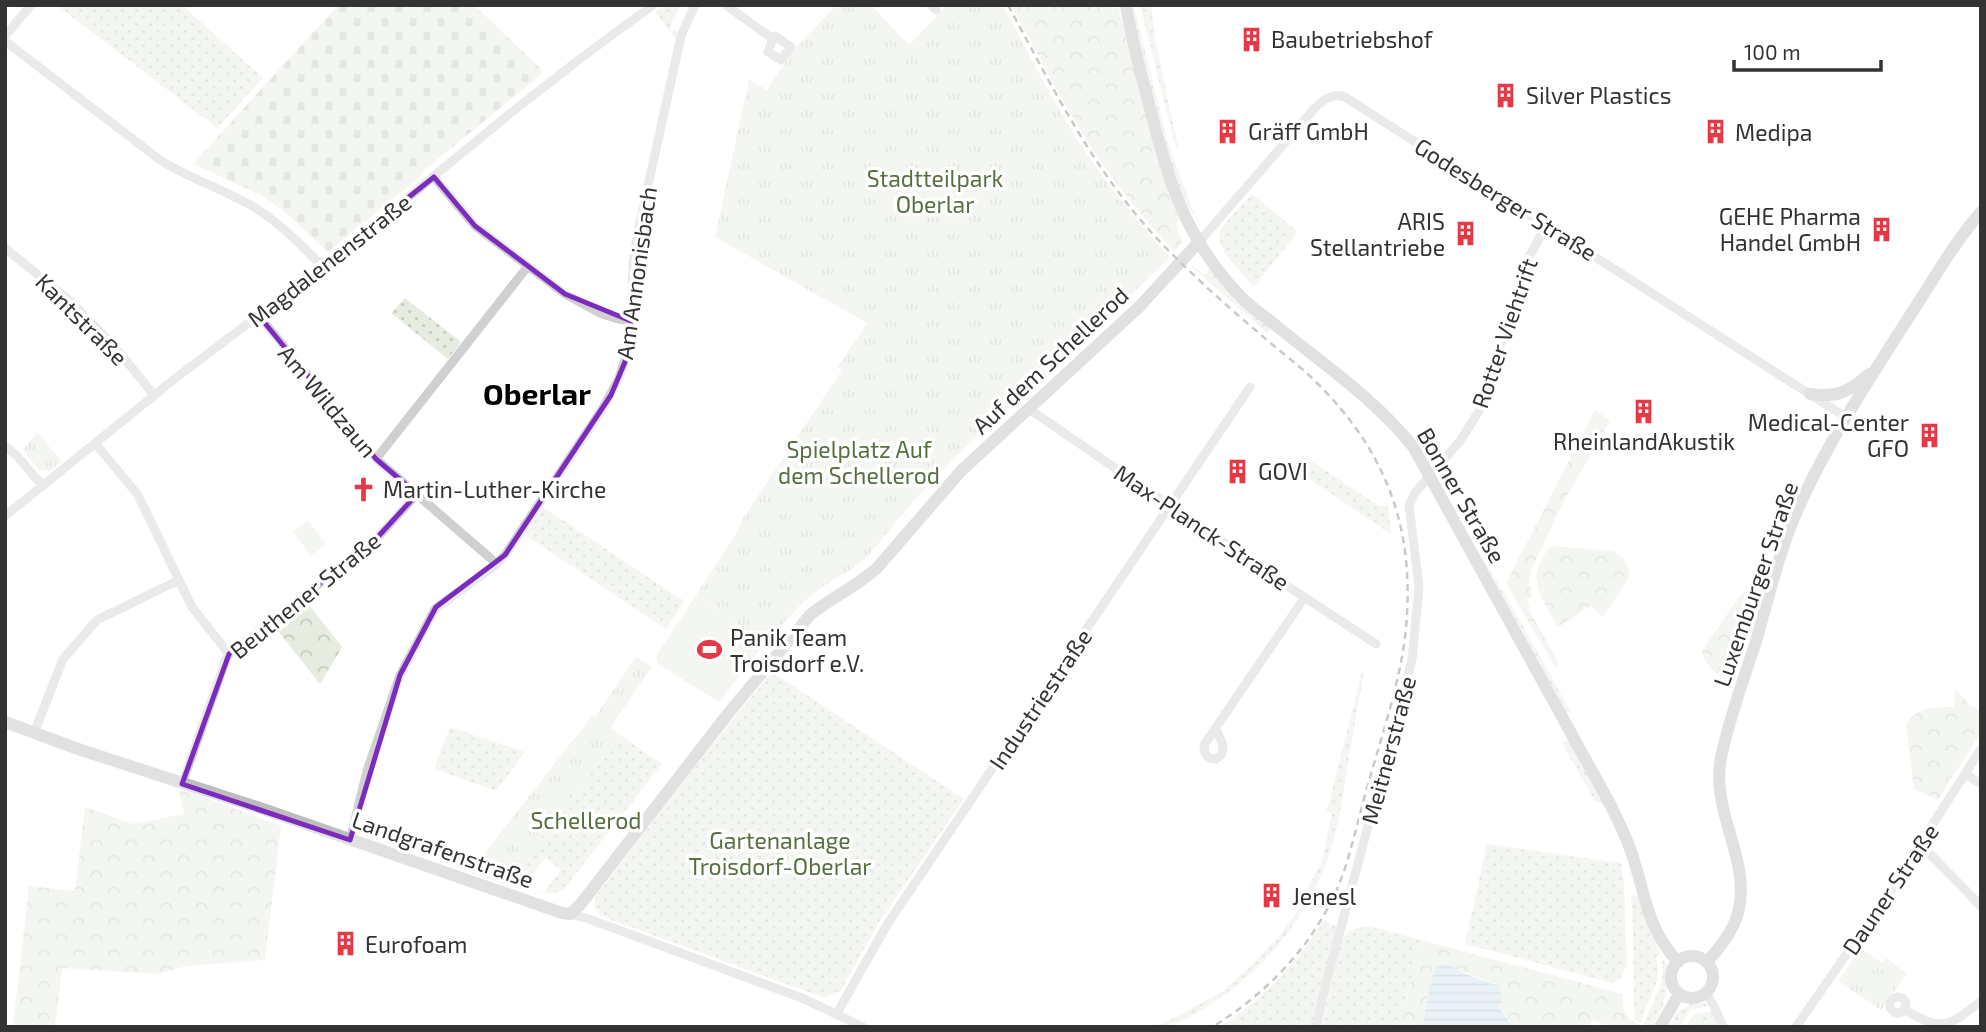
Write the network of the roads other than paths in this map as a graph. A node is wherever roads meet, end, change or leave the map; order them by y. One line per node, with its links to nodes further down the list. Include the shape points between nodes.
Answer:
1 (31, 5): 6 (street)
2 (653, 5): 8 (street, Magdalenenstraße)
3 (695, 5): 16 (street, Am Annonisbach, via 681,36 638,231)
4 (726, 5): 7 (street)
5 (1125, 5): 11 (street, Bonner Straße, via 1168,177)
6 (5, 39): 13 (street, via 160,160 257,209)
7 (773, 39)
8 (434, 177): 13 (street, Magdalenenstraße); 14 (street, via 475,226)
9 (1981, 212): 17 (street, Luxemburger Straße)
10 (1554, 229): 11 (street, Godesberger Straße, via 1345,97 1334,95 1314,109); 19 (street, Godesberger Straße); 26 (street, Rotter Viehtrift, via 1541,235 1528,260 1479,411)
11 (1198, 243): 21 (street, Auf dem Schellerod, via 1139,307); 26 (street, Bonner Straße, via 1243,299 1391,421)
12 (5, 248): 20 (street, Kantstraße, via 71,302)
13 (323, 267): 15 (street, Magdalenenstraße)
14 (528, 267): 16 (street, via 585,306); 25 (street)
15 (259, 316): 20 (street, Magdalenenstraße); 25 (street, Am Wildzaun)
16 (631, 321): 31 (street, Am Annonisbach, via 630,344 611,395)
17 (1885, 355): 19 (street, via 1843,393); 22 (street, Luxemburger Straße)
18 (1250, 387): 29 (street, Industriestraße)
19 (1810, 394): 22 (street, Godesberger Straße)
20 (154, 395): 23 (street, Magdalenenstraße)
21 (1029, 409): 29 (street, Max-Planck-Straße); 46 (street, Auf dem Schellerod, via 961,471 877,569 827,601 795,631)
22 (1847, 418): 48 (street, Luxemburger Straße, via 1797,510 1721,758 1718,784 1738,863 1740,897 1733,925)
23 (95, 443): 27 (street, Magdalenenstraße); 32 (street, via 138,495)
24 (5, 446): 27 (street)
25 (376, 459): 28 (street, Am Wildzaun)
26 (1431, 476): 47 (street, Bonner Straße, via 1609,802 1631,850 1650,920); 55 (street, Meitnerstraße, via 1409,505 1419,587 1412,660)
27 (43, 486): 30 (street, Magdalenenstraße)
28 (416, 494): 31 (street, Am Wildzaun); 35 (street, Beuthener Straße, via 375,540)
29 (1170, 505): 33 (street, Max-Planck-Straße); 53 (street, Industriestraße, via 888,923)
30 (5, 516)
31 (497, 564): 43 (street, Am Annonisbach, via 435,609 400,675 367,771)
32 (179, 580): 35 (street, via 192,607); 38 (street, via 97,620 63,659)
33 (1304, 597): 34 (street, Max-Planck-Straße); 37 (street)
34 (1376, 644)
35 (229, 654): 41 (street, Beuthener Straße)
36 (7, 725): 38 (street, Landgrafenstraße)
37 (1216, 729)
38 (34, 733): 41 (street, Landgrafenstraße)
39 (1981, 749): 40 (street, Dauner Straße)
40 (1965, 774): 42 (street); 44 (street, Dauner Straße)
41 (182, 784): 43 (street, Landgrafenstraße)
42 (1981, 784)
43 (350, 840): 46 (street, Landgrafenstraße)
44 (1920, 844): 45 (street); 58 (street, Dauner Straße)
45 (1981, 906)
46 (570, 914): 53 (street, Landgrafenstraße, via 758,981)
47 (1678, 962): 48 (street, via 1695,957); 50 (street, via 1671,979)
48 (1707, 962): 49 (street, via 1713,974)
49 (1706, 993): 50 (street, via 1693,998); 57 (street)
50 (1679, 994): 56 (street)
51 (1981, 1001): 52 (street, via 1944,1026)
52 (1904, 1009)
53 (836, 1015): 54 (street, Landgrafenstraße)
54 (863, 1027)
55 (1316, 1027)
56 (1660, 1027)
57 (1723, 1027)
58 (1796, 1027)

